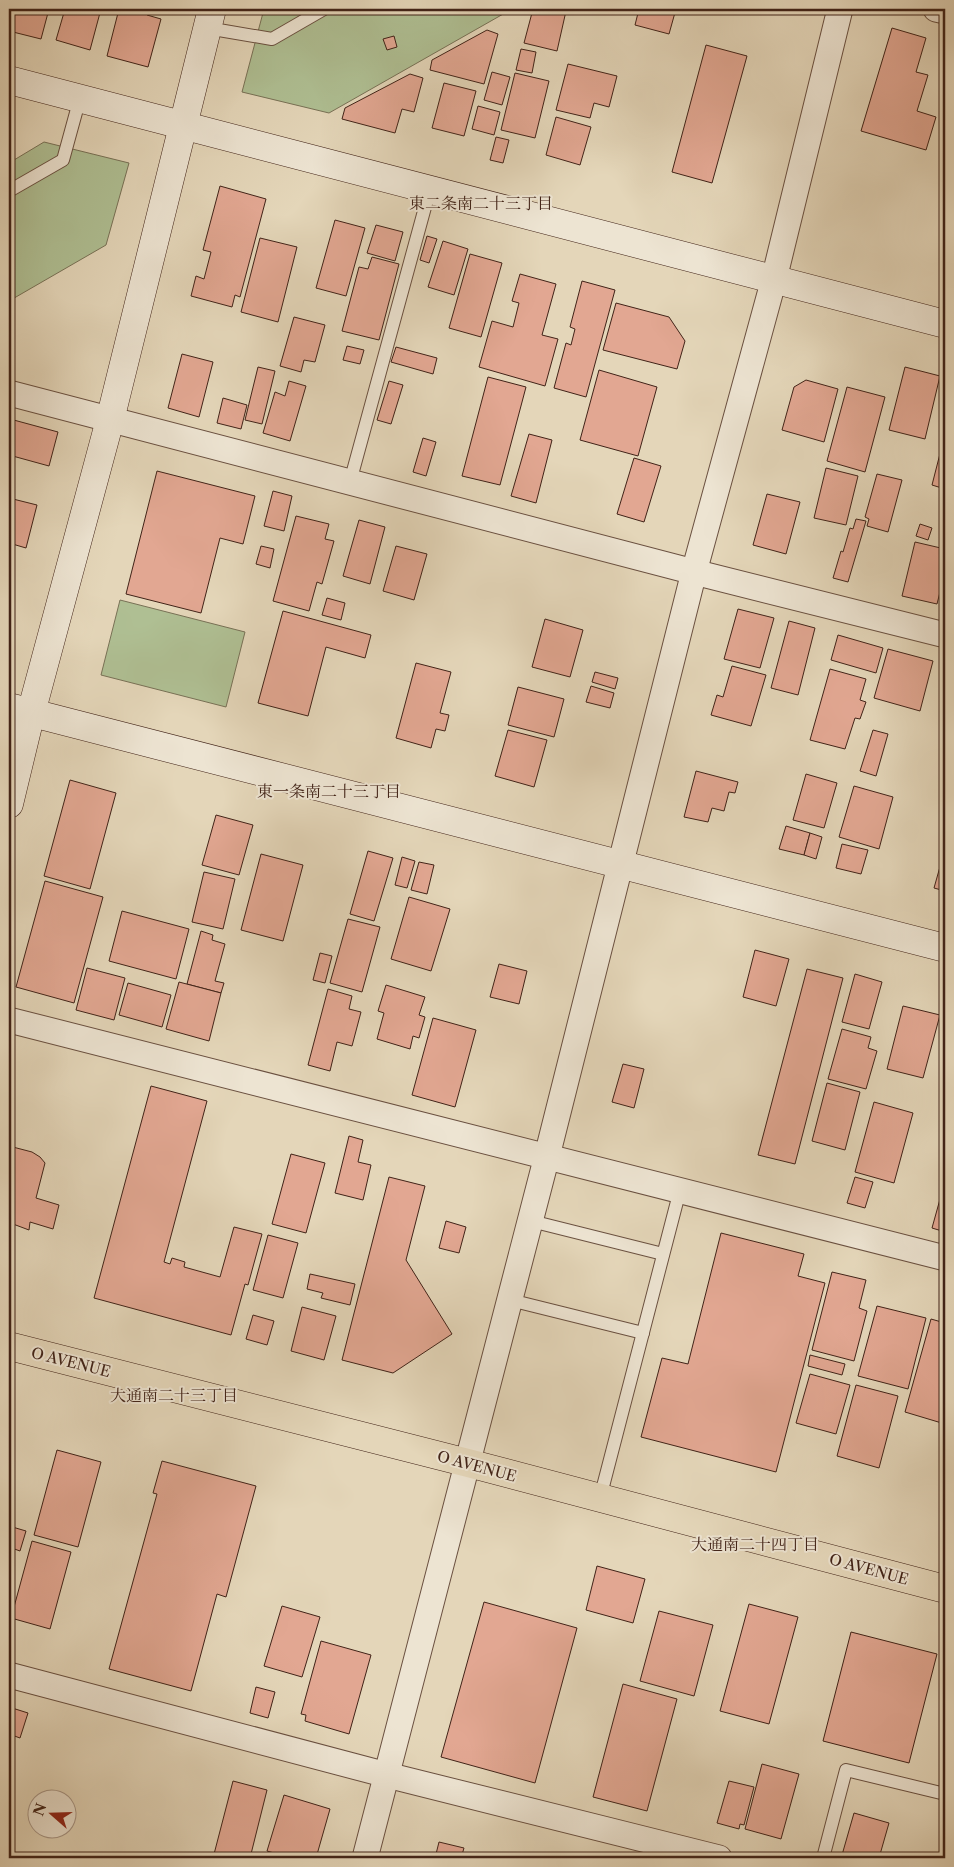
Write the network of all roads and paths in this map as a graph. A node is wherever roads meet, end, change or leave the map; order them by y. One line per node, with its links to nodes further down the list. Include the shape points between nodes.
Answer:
1 (324, 9): 5 (lane, via 272,38)
2 (840, 9): 11 (street)
3 (936, 9): 4 (street)
4 (945, 11)
5 (210, 18): 8 (street)
6 (9, 80): 7 (street)
7 (80, 98): 8 (street); 10 (lane, via 63,160)
8 (182, 125): 9 (street); 14 (street)
9 (430, 189): 11 (street); 15 (lane)
10 (9, 192)
11 (774, 279): 12 (street); 16 (street)
12 (945, 324)
13 (9, 393): 14 (street)
14 (110, 420): 15 (street); 18 (street)
15 (350, 482): 16 (street)
16 (694, 572): 17 (street); 20 (street)
17 (945, 635)
18 (20, 710): 19 (street); 20 (street)
19 (9, 804)
20 (620, 864): 21 (street); 23 (street)
21 (945, 948)
22 (9, 1020): 23 (street)
23 (547, 1156): 24 (street); 25 (street)
24 (680, 1190): 26 (lane); 27 (street)
25 (531, 1221): 26 (lane); 28 (street)
26 (663, 1254): 29 (lane)
27 (945, 1258)
28 (510, 1300): 29 (lane); 31 (street)
29 (643, 1333): 32 (lane)
30 (9, 1346): 31 (highway, O AVENUE)
31 (468, 1463): 32 (highway, O AVENUE); 35 (street)
32 (600, 1498): 33 (highway, O AVENUE)
33 (945, 1589)
34 (9, 1675): 35 (street)
35 (387, 1775): 37 (street); 38 (street)
36 (945, 1794): 39 (lane, via 846,1770)
37 (366, 1858)
38 (718, 1858)
39 (823, 1858)

